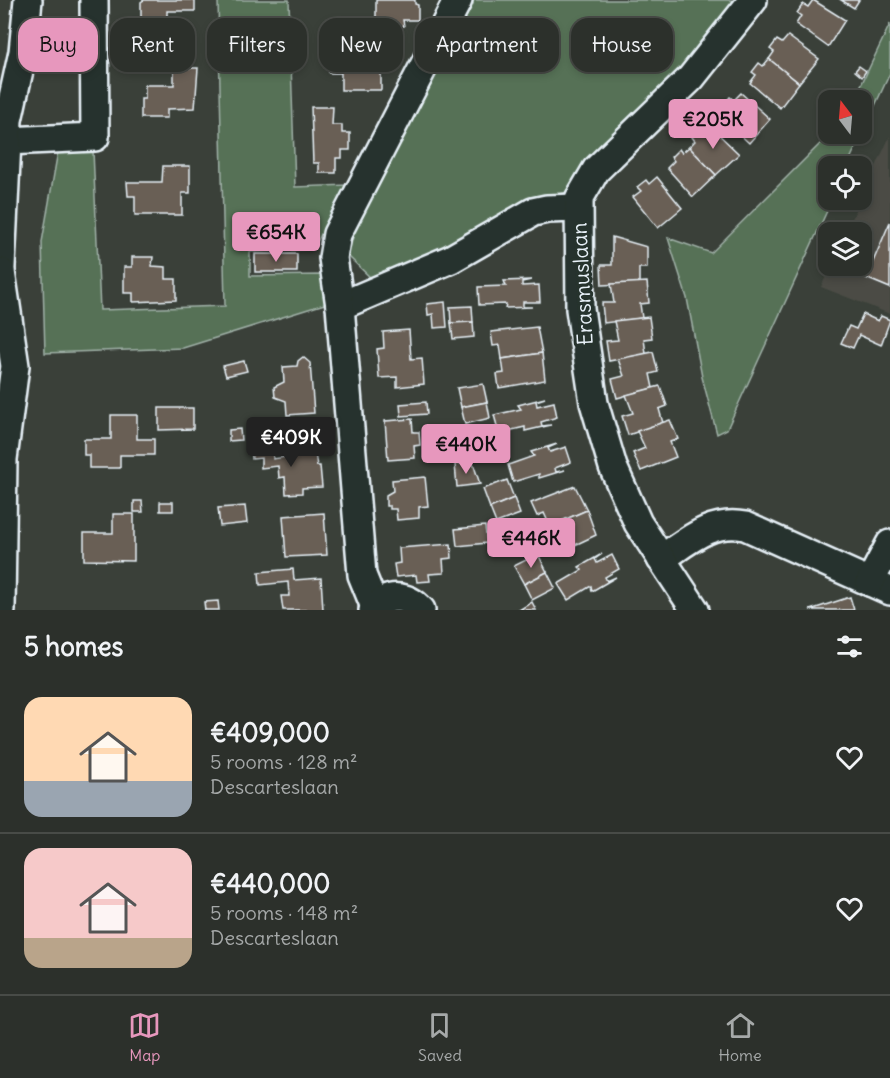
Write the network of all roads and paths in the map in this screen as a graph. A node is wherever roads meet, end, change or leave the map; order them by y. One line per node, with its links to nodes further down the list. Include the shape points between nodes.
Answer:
1 (28, 0): 6 (street, via 23,52)
2 (94, 0): 6 (street, via 95,137)
3 (458, 0): 9 (street, via 337,234 333,258)
4 (753, 0): 7 (street, Erasmuslaan, via 691,78 592,175 582,190)
5 (0, 72): 6 (street)
6 (7, 130): 8 (street)
7 (578, 208): 9 (street, via 533,212 451,259); 13 (street, Erasmuslaan, via 580,309 594,403 613,467 638,523)
8 (1, 280): 11 (street, via 15,366)
9 (340, 306): 15 (street, via 362,575)
10 (0, 432): 11 (street)
11 (3, 459): 16 (street)
12 (890, 544): 14 (street)
13 (661, 559): 14 (street, via 710,527 729,522); 18 (street, Erasmuslaan)
14 (880, 586)
15 (374, 609): 17 (street, via 398,597)
16 (0, 610)
17 (421, 610)
18 (695, 610)

